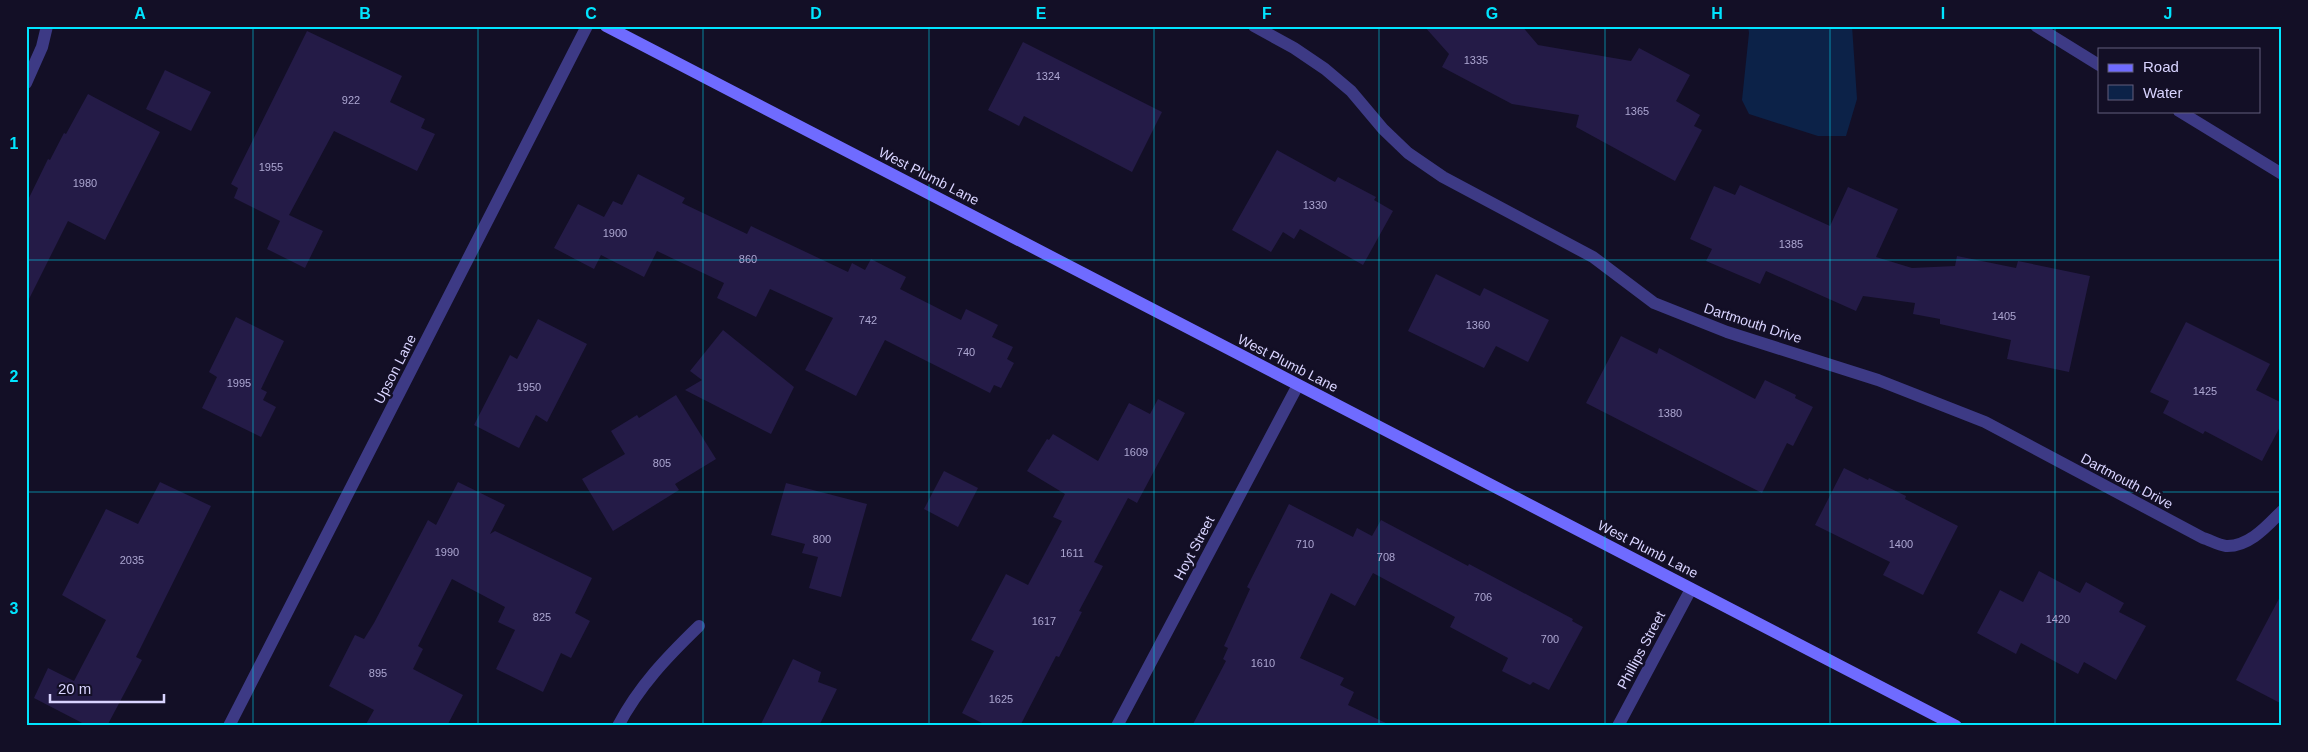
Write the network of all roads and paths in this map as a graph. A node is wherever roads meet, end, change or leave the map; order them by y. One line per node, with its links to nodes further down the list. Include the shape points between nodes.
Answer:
1 (47, 26): 7 (street, via 42,47)
2 (587, 26): 14 (street, Upson Lane)
3 (606, 26): 10 (main road, West Plumb Lane)
4 (1254, 26): 11 (street, Dartmouth Drive, via 1326,69 1351,91 1408,153 1443,177 1592,257 1654,303 1728,332 1878,380 1985,422 2203,538 2225,546 2246,542)
5 (2036, 26): 6 (street)
6 (2098, 64)
7 (26, 83)
8 (2180, 112): 9 (street)
9 (2282, 174)
10 (1298, 385): 12 (main road, West Plumb Lane); 16 (street, Hoyt Street)
11 (2282, 511)
12 (1691, 589): 17 (street, Phillips Street); 18 (main road, West Plumb Lane)
13 (699, 626): 15 (street, via 660,664)
14 (229, 726)
15 (618, 726)
16 (1117, 726)
17 (1618, 726)
18 (1956, 726)

